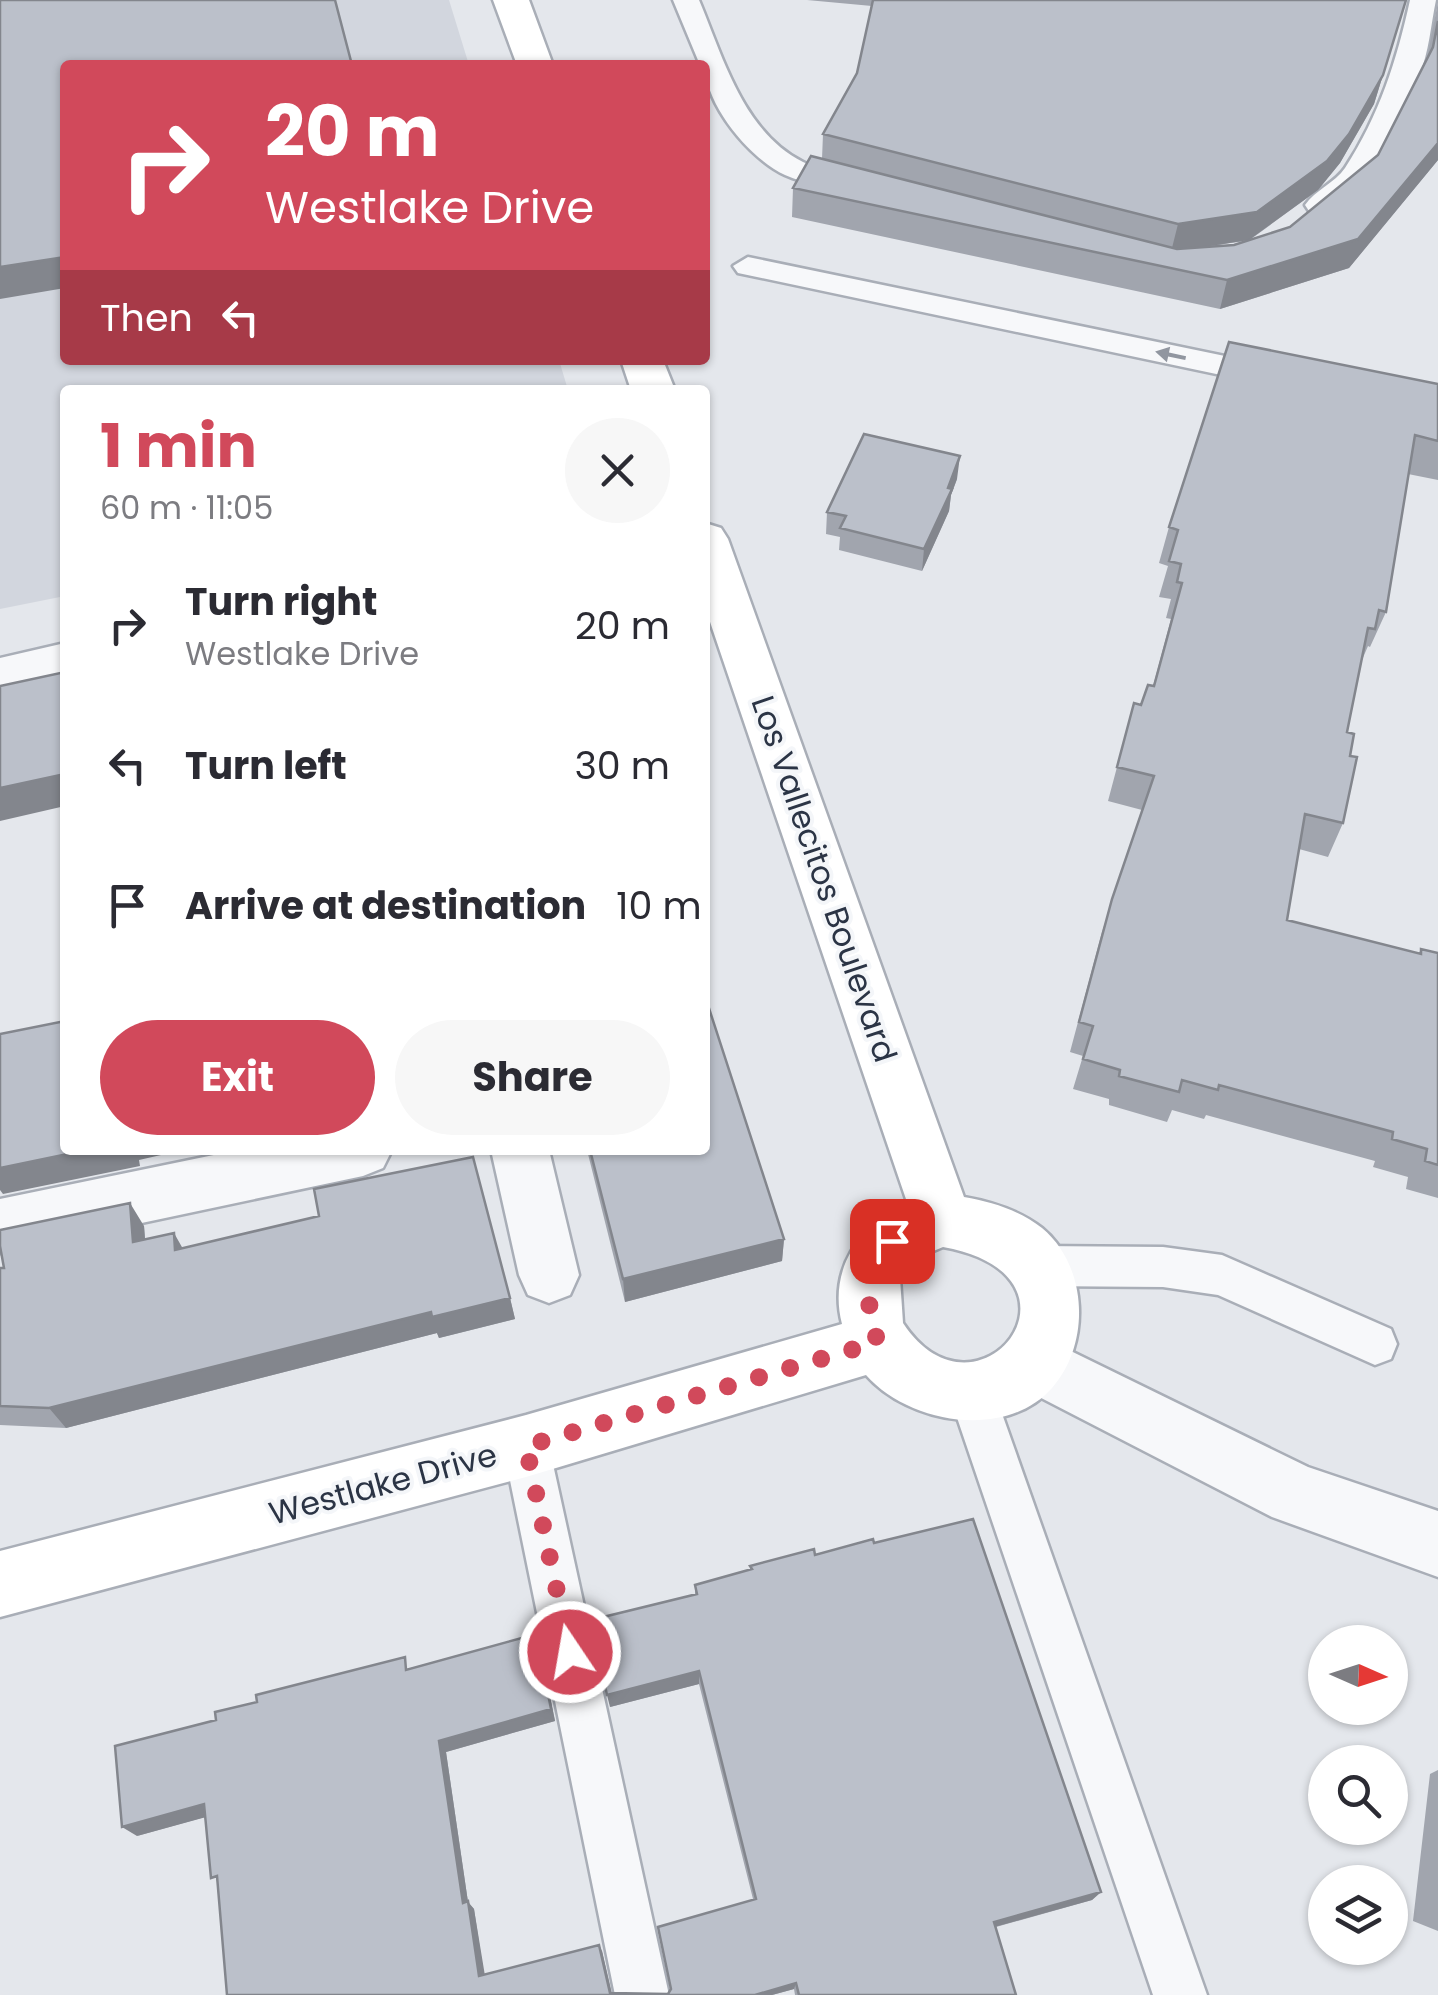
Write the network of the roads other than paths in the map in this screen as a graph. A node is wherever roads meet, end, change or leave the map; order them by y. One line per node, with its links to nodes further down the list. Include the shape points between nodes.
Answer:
1 (511, 0): 4 (street)
2 (686, 0): 5 (lane, via 740,118 759,142 794,168)
3 (1422, 0): 6 (lane, via 1408,74 1356,176)
4 (533, 60)
5 (891, 193)
6 (1298, 222)
7 (748, 266): 8 (lane, one-way to 7)
8 (1304, 383)
9 (710, 554): 14 (street, Los Vallecitos Boulevard)
10 (60, 663): 11 (street)
11 (0, 676)
12 (339, 1155): 15 (street)
13 (521, 1155): 17 (street)
14 (943, 1220): 16 (street, via 997,1229); 18 (street, via 892,1241 876,1262 868,1315)
15 (0, 1226)
16 (1038, 1266): 19 (lane, via 1163,1267 1222,1275); 20 (street, via 1052,1315)
17 (549, 1275)
18 (878, 1342): 21 (street, via 917,1379); 22 (street, Westlake Drive)
19 (1375, 1344)
20 (1034, 1362): 21 (street, via 996,1388); 23 (street, via 1295,1494)
21 (972, 1391): 26 (lane)
22 (526, 1446): 24 (street, Westlake Drive); 25 (lane)
23 (1438, 1544)
24 (0, 1584)
25 (642, 1995)
26 (1180, 1995)

